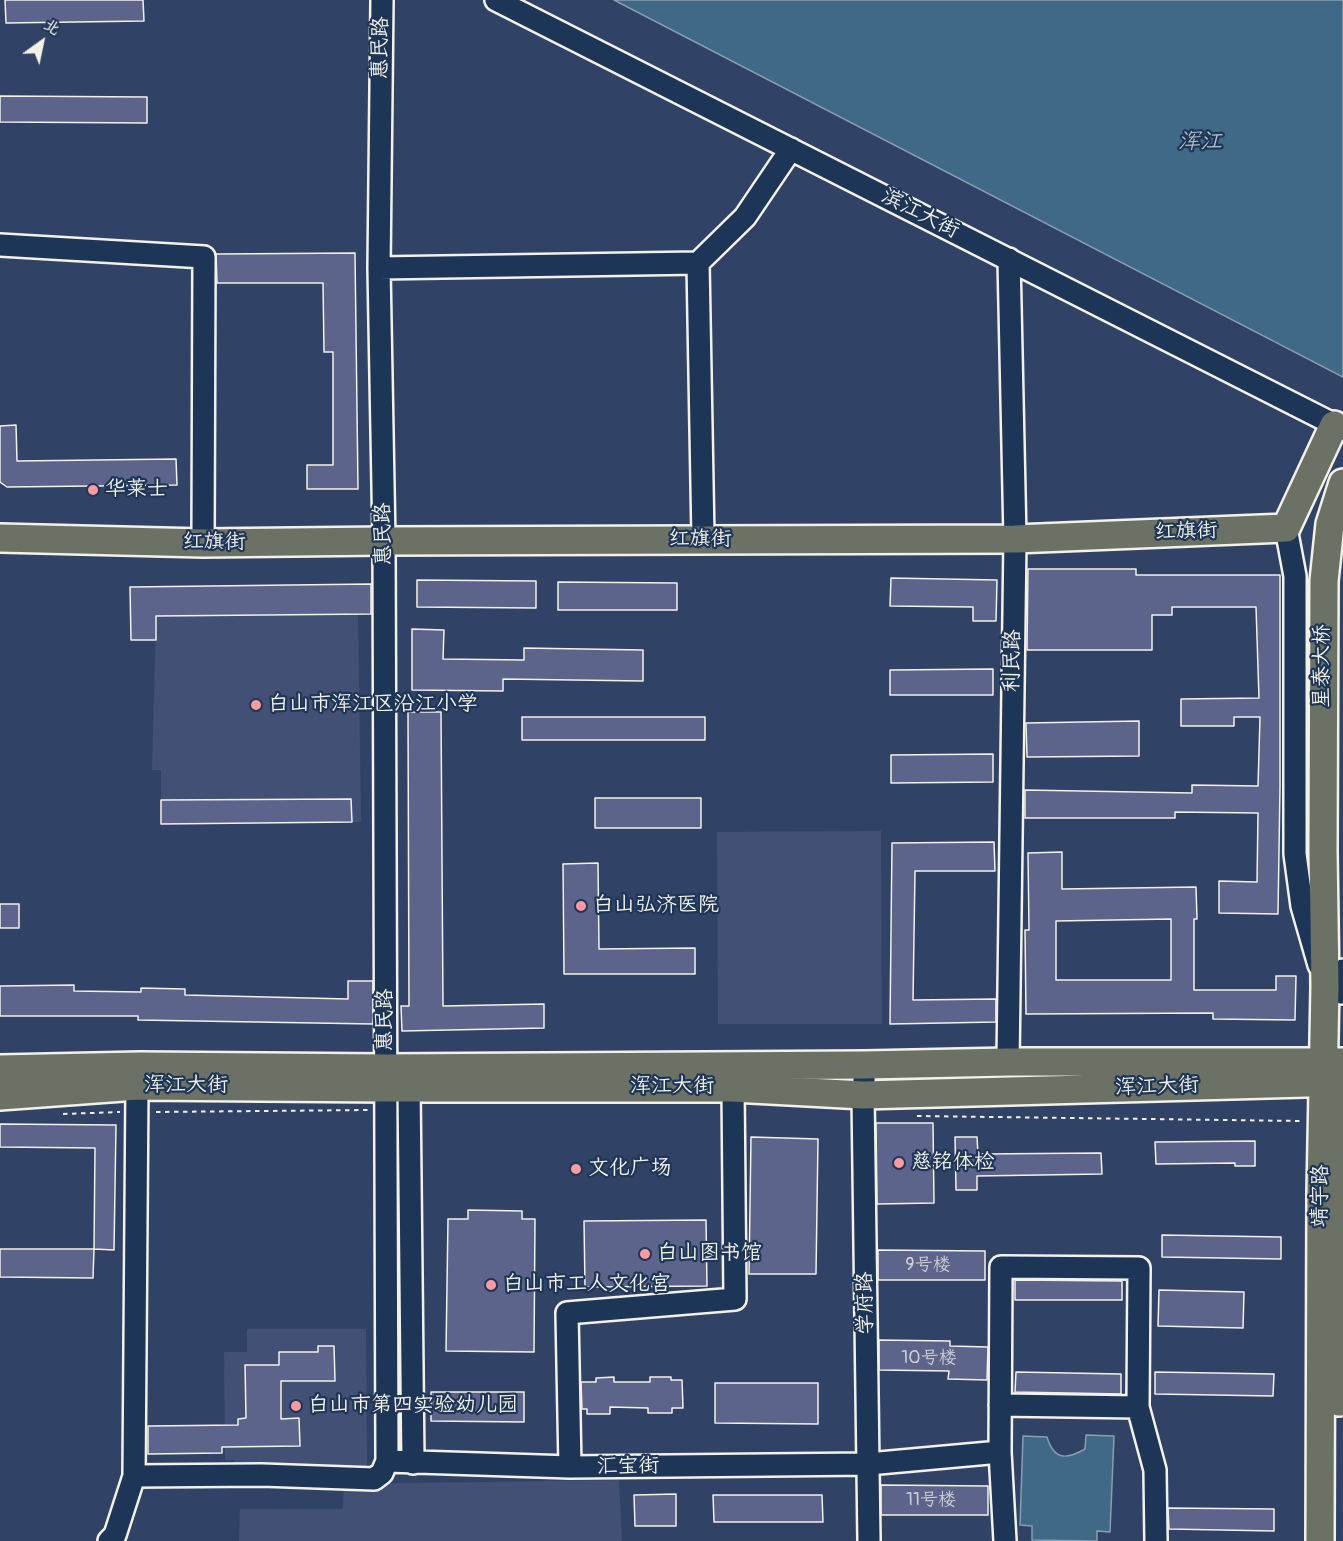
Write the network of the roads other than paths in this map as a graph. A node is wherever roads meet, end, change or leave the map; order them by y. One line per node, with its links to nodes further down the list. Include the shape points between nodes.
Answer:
1 (382, 0): 7 (street, 惠民路)
2 (496, 0): 3 (street, 滨江大街)
3 (791, 149): 5 (street, 滨江大街); 6 (street, via 745,218)
4 (0, 245): 15 (street, via 204,257)
5 (1009, 260): 8 (street, 滨江大街); 12 (street, 利民路)
6 (698, 263): 7 (street); 13 (street)
7 (379, 268): 14 (street, 惠民路)
8 (1338, 427): 10 (main road)
9 (1343, 483): 17 (main road, 星泰大桥, via 1330,524 1324,581)
10 (1286, 528): 12 (main road, 红旗街); 18 (street, via 1295,576 1295,854 1302,906)
11 (0, 538): 15 (main road, 红旗街)
12 (1015, 539): 13 (main road, 红旗街); 19 (street, 利民路)
13 (702, 540): 14 (main road, 红旗街)
14 (384, 541): 15 (main road, 红旗街); 24 (street, 惠民路)
15 (203, 543)
16 (1343, 551): 17 (main road, 星泰大桥, via 1338,583)
17 (1329, 850): 18 (main road, 靖宇路)
18 (1336, 983): 22 (main road, 靖宇路)
19 (1008, 1062): 20 (main road, 浑江大街); 22 (main road, 浑江大街)
20 (865, 1065): 24 (main road, 浑江大街); 26 (street, 学府路)
21 (0, 1069): 23 (main road, 浑江大街)
22 (1336, 1072): 26 (main road, 浑江大街); 40 (main road, 靖宇路, via 1322,1121); 41 (main road, 靖宇路)
23 (138, 1088): 24 (main road, 浑江大街); 27 (main road, 浑江大街); 35 (street)
24 (392, 1088): 25 (main road, 浑江大街); 31 (street, 惠民路); 32 (street, 惠民路)
25 (734, 1088): 26 (main road, 浑江大街); 34 (street, via 735,1299 567,1313)
26 (863, 1095): 33 (street, 学府路)
27 (0, 1096)
28 (1000, 1405): 29 (street); 29 (street, via 1001,1267 1139,1268); 30 (street)
29 (1138, 1407): 39 (street, via 1155,1470)
30 (1000, 1452): 33 (street, 汇宝街); 38 (street)
31 (387, 1461): 32 (street, 汇宝街); 35 (street, via 374,1479)
32 (413, 1463): 34 (street, 汇宝街)
33 (868, 1464): 34 (street, 汇宝街); 37 (street, 学府路)
34 (570, 1467)
35 (134, 1476): 36 (street, via 115,1535)
36 (109, 1541)
37 (869, 1541)
38 (1005, 1541)
39 (1156, 1541)
40 (1320, 1541)
41 (1337, 1541)

